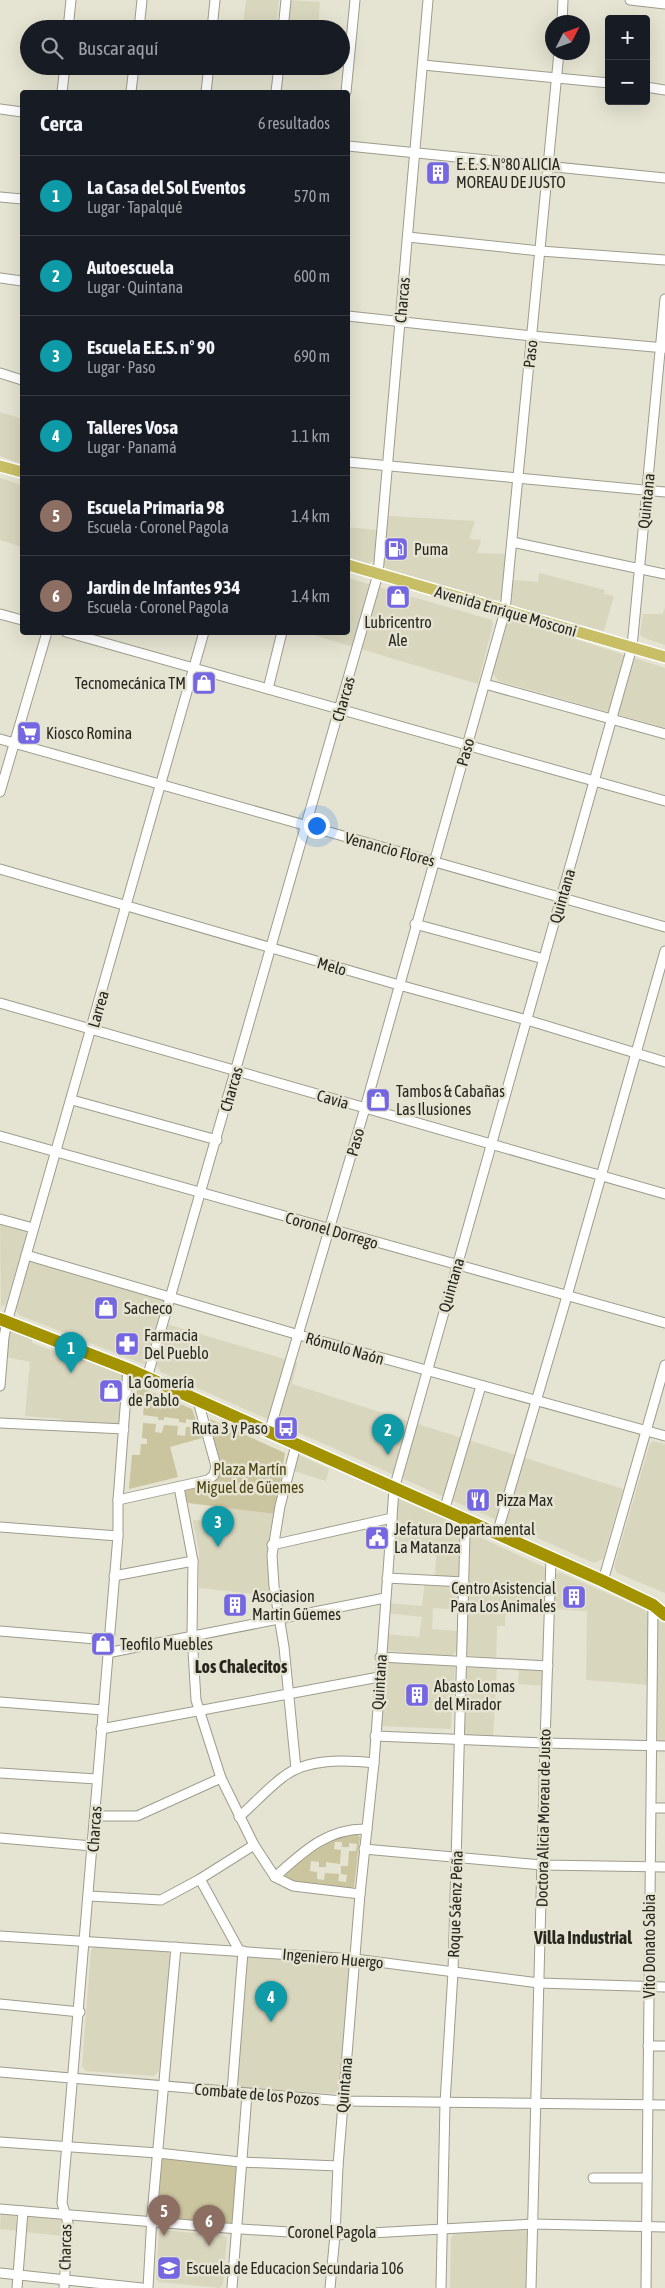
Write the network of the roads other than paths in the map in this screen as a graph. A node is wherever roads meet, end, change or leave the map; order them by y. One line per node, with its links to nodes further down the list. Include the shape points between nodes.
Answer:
1 (71, 0): 11 (street)
2 (142, 0): 12 (street)
3 (215, 0): 13 (street)
4 (286, 0): 14 (street)
5 (355, 0): 15 (street)
6 (428, 0): 17 (street, Charcas)
7 (563, 0): 10 (street)
8 (630, 0): 9 (street)
9 (665, 4)
10 (562, 15)
11 (69, 20)
12 (140, 20)
13 (213, 20)
14 (284, 20)
15 (350, 51)
16 (558, 60): 23 (street, Paso)
17 (423, 64): 23 (street); 35 (street, Charcas)
18 (64, 75): 26 (street)
19 (133, 75): 27 (street)
20 (208, 75): 28 (street)
21 (278, 75): 29 (street)
22 (348, 75): 30 (street)
23 (557, 76): 24 (street); 36 (street, Paso)
24 (605, 82)
25 (650, 88): 31 (street)
26 (62, 90)
27 (131, 90)
28 (206, 90)
29 (276, 90)
30 (346, 90)
31 (665, 90)
32 (0, 109): 33 (street)
33 (20, 112)
34 (350, 146): 35 (street)
35 (414, 151): 36 (street); 40 (street, Charcas)
36 (548, 167): 37 (street); 41 (street, Paso)
37 (665, 178)
38 (0, 197): 39 (street)
39 (20, 199)
40 (408, 237): 41 (street); 47 (street, Charcas)
41 (540, 251): 42 (street); 48 (street, Paso)
42 (665, 260)
43 (0, 278): 44 (street)
44 (20, 280)
45 (665, 299): 49 (street, Quintana)
46 (350, 316): 47 (street)
47 (400, 322): 48 (street); 54 (street, Charcas)
48 (532, 336): 49 (street); 56 (street, Paso)
49 (663, 348): 57 (street, Quintana)
50 (0, 373): 51 (street)
51 (20, 379)
52 (350, 462): 54 (street)
53 (0, 466): 55 (main road)
54 (388, 466): 56 (street); 62 (street, Charcas)
55 (20, 471)
56 (518, 478): 57 (street); 59 (street, Paso)
57 (647, 490): 58 (street); 61 (street, Quintana)
58 (665, 492)
59 (512, 542): 61 (street); 64 (street, Paso)
60 (350, 566): 62 (main road, Avenida Enrique Mosconi)
61 (639, 568): 63 (street); 71 (street, Quintana)
62 (378, 574): 64 (main road, Avenida Enrique Mosconi); 76 (street, Charcas)
63 (665, 574)
64 (505, 611): 71 (main road, Avenida Enrique Mosconi); 74 (street, Paso)
65 (0, 614): 66 (street)
66 (20, 619)
67 (46, 635): 80 (street)
68 (76, 635): 73 (street)
69 (203, 635): 73 (street, Larrea)
70 (281, 635): 75 (street)
71 (632, 647): 72 (main road, Avenida Enrique Mosconi); 77 (street, Quintana)
72 (665, 657)
73 (194, 669): 75 (street); 83 (street, Larrea)
74 (485, 684): 77 (street); 81 (street, Paso)
75 (268, 689): 76 (street)
76 (340, 710): 81 (street); 86 (street, Charcas)
77 (612, 720): 78 (street); 82 (street, Quintana)
78 (665, 734)
79 (0, 739): 80 (street, Venancio Flores)
80 (14, 743): 83 (street, Venancio Flores); 84 (street)
81 (467, 746): 82 (street); 87 (street, Paso)
82 (594, 781): 85 (street); 89 (street, Quintana)
83 (162, 785): 86 (street, Venancio Flores); 90 (street, Larrea)
84 (0, 792)
85 (665, 801)
86 (306, 827): 87 (street, Venancio Flores); 93 (street, Charcas)
87 (434, 861): 89 (street, Venancio Flores); 91 (street, Paso)
88 (0, 869): 90 (street, Melo)
89 (562, 898): 92 (street, Venancio Flores); 95 (street, Quintana)
90 (127, 905): 93 (street, Melo); 99 (street, Larrea)
91 (415, 924): 95 (street); 96 (street, Paso)
92 (665, 927)
93 (270, 948): 96 (street, Melo); 102 (street, Charcas)
94 (665, 951): 100 (street)
95 (544, 959): 98 (street, Quintana)
96 (399, 985): 98 (street, Melo); 104 (street, Paso)
97 (0, 1003): 99 (street, Cavia)
98 (527, 1020): 100 (street, Melo); 107 (street, Quintana)
99 (92, 1030): 102 (street, Cavia); 103 (street, Larrea)
100 (636, 1054): 101 (street, Melo); 109 (street)
101 (665, 1062)
102 (236, 1071): 104 (street, Cavia); 106 (street, Charcas)
103 (72, 1100): 106 (street); 108 (street, Larrea)
104 (365, 1108): 107 (street, Cavia); 114 (street, Paso)
105 (0, 1136): 108 (street, Coronel Dorrego)
106 (217, 1140): 110 (street, Charcas)
107 (491, 1145): 109 (street, Cavia); 116 (street, Quintana)
108 (55, 1152): 110 (street, Coronel Dorrego); 113 (street, Larrea)
109 (602, 1176): 111 (street, Cavia); 117 (street)
110 (202, 1192): 114 (street, Coronel Dorrego); 118 (street, Charcas)
111 (665, 1194)
112 (0, 1219): 113 (street)
113 (33, 1228): 115 (street, Larrea)
114 (329, 1229): 116 (street, Coronel Dorrego); 121 (street, Paso)
115 (26, 1254): 118 (street, Rómulo Naón); 119 (street, Larrea)
116 (457, 1266): 117 (street, Coronel Dorrego); 124 (street, Quintana)
117 (567, 1296): 120 (street, Coronel Dorrego); 129 (street)
118 (172, 1297): 121 (street, Rómulo Naón); 125 (street, Charcas)
119 (4, 1320): 123 (highway); 126 (street, Larrea)
120 (665, 1324)
121 (299, 1335): 124 (street, Rómulo Naón); 133 (street, Paso)
122 (665, 1365): 132 (street)
123 (128, 1369): 125 (highway); 131 (street, Charcas)
124 (426, 1371): 127 (street, Rómulo Naón); 137 (street, Quintana)
125 (147, 1378): 128 (highway)
126 (0, 1386)
127 (481, 1386): 129 (street, Rómulo Naón); 139 (street)
128 (198, 1401): 133 (highway); 136 (street, via 216,1466 214,1475 208,1480)
129 (537, 1402): 132 (street, Rómulo Naón); 143 (street)
130 (0, 1423): 131 (street)
131 (124, 1429): 138 (street, Charcas)
132 (646, 1430): 134 (street, Rómulo Naón); 150 (street)
133 (270, 1432): 135 (highway)
134 (665, 1436)
135 (296, 1445): 137 (highway); 145 (street)
136 (179, 1486): 138 (street); 147 (street)
137 (394, 1489): 139 (highway); 140 (street, Quintana)
138 (118, 1500): 144 (street, Charcas)
139 (444, 1511): 141 (highway)
140 (392, 1518): 145 (street); 149 (street, Quintana)
141 (467, 1521): 143 (highway); 151 (street, Roque Sáenz Peña)
142 (0, 1527): 144 (street)
143 (497, 1534): 146 (highway)
144 (118, 1536): 148 (street, Charcas)
145 (272, 1545): 155 (street)
146 (551, 1559): 150 (highway); 162 (street, Doctora Alicia Moreau de Justo)
147 (193, 1561): 148 (street); 157 (street)
148 (114, 1576): 158 (street, Charcas)
149 (386, 1578): 151 (street); 152 (street, Quintana)
150 (603, 1581): 153 (highway)
151 (464, 1582): 161 (street, Roque Sáenz Peña)
152 (385, 1598): 155 (street); 160 (street, Quintana)
153 (659, 1606): 154 (highway); 172 (street, Vito Donato Sabia)
154 (665, 1615)
155 (280, 1620): 157 (street); 164 (street)
156 (0, 1631): 158 (street)
157 (192, 1635): 159 (street); 167 (street)
158 (108, 1640): 159 (street, Charcas)
159 (107, 1653): 166 (street, Charcas)
160 (380, 1657): 161 (street); 163 (street, Quintana)
161 (462, 1661): 162 (street); 170 (street, Roque Sáenz Peña)
162 (548, 1666): 171 (street, Doctora Alicia Moreau de Justo)
163 (379, 1677): 164 (street); 169 (street, Quintana)
164 (288, 1696): 167 (street); 175 (street)
165 (0, 1702): 166 (street)
166 (102, 1710): 168 (street, Charcas)
167 (199, 1712): 168 (street); 177 (street)
168 (101, 1729): 178 (street, Charcas)
169 (375, 1736): 170 (street); 174 (street, Quintana)
170 (460, 1740): 171 (street); 188 (street, Roque Sáenz Peña)
171 (544, 1743): 172 (street); 189 (street, Doctora Alicia Moreau de Justo)
172 (652, 1745): 173 (street); 179 (street, Vito Donato Sabia)
173 (665, 1746)
174 (374, 1762): 175 (street, via 343,1760); 183 (street, Quintana)
175 (296, 1770): 182 (street, via 283,1777)
176 (0, 1773): 178 (street)
177 (221, 1778): 181 (street, via 137,1816); 182 (street)
178 (97, 1779): 181 (street, Charcas)
179 (652, 1808): 180 (street); 190 (street, Vito Donato Sabia)
180 (665, 1808)
181 (95, 1816): 186 (street, Charcas)
182 (239, 1817): 185 (street)
183 (366, 1829): 187 (street, Quintana); 192 (street, via 353,1829 322,1839)
184 (0, 1838): 186 (street)
185 (254, 1845): 192 (street); 193 (street)
186 (92, 1846): 195 (street, Charcas)
187 (364, 1850): 188 (street); 194 (street, Quintana)
188 (456, 1859): 189 (street); 201 (street, Roque Sáenz Peña)
189 (542, 1866): 190 (street); 202 (street, Doctora Alicia Moreau de Justo)
190 (650, 1867): 191 (street); 203 (street, Vito Donato Sabia)
191 (665, 1868)
192 (275, 1877): 194 (street, via 293,1886)
193 (200, 1879): 195 (street, via 156,1901); 199 (street)
194 (360, 1894): 200 (street, Quintana)
195 (89, 1896): 197 (street, Charcas)
196 (0, 1936): 197 (street, Ingeniero Huergo)
197 (85, 1942): 198 (street, Ingeniero Huergo); 206 (street, Charcas)
198 (176, 1947): 199 (street, Ingeniero Huergo); 211 (street)
199 (241, 1950): 200 (street, Ingeniero Huergo); 212 (street)
200 (354, 1959): 201 (street, Ingeniero Huergo); 214 (street, Quintana)
201 (453, 1972): 202 (street, Ingeniero Huergo); 215 (street, Roque Sáenz Peña)
202 (539, 1983): 203 (street, Ingeniero Huergo); 216 (street, Doctora Alicia Moreau de Justo)
203 (650, 1986): 204 (street, Ingeniero Huergo); 207 (street, Vito Donato Sabia)
204 (665, 1987)
205 (0, 2004): 206 (street)
206 (80, 2012): 210 (street, Charcas)
207 (648, 2046): 208 (street); 217 (street, Vito Donato Sabia)
208 (665, 2046)
209 (0, 2072): 210 (street, Combate de los Pozos)
210 (74, 2078): 211 (street, Combate de los Pozos); 220 (street, Charcas)
211 (164, 2085): 212 (street, Combate de los Pozos); 221 (street)
212 (232, 2092): 213 (street, Combate de los Pozos)
213 (247, 2094): 214 (street, Combate de los Pozos); 222 (street)
214 (343, 2101): 215 (street, Combate de los Pozos); 223 (street, Quintana)
215 (445, 2103): 216 (street, Combate de los Pozos); 234 (street, Roque Sáenz Peña)
216 (536, 2104): 217 (street, Combate de los Pozos); 230 (street, Doctora Alicia Moreau de Justo)
217 (648, 2104): 218 (street, Combate de los Pozos); 225 (street, Vito Donato Sabia)
218 (665, 2105)
219 (0, 2142): 220 (street)
220 (67, 2148): 221 (street); 228 (street, Charcas, via 62,2203)
221 (158, 2153): 222 (street); 229 (street)
222 (240, 2162): 223 (street); 233 (street)
223 (338, 2166): 235 (street, Quintana)
224 (593, 2178): 225 (street)
225 (647, 2178): 231 (street, Vito Donato Sabia)
226 (0, 2209): 227 (street, Coronel Pagola)
227 (23, 2211): 228 (street, Coronel Pagola); 237 (street)
228 (65, 2214): 229 (street, Coronel Pagola); 238 (street, Charcas, via 68,2222)
229 (152, 2222): 233 (street, Coronel Pagola); 241 (street)
230 (533, 2224): 231 (street, Coronel Pagola); 234 (street, Coronel Pagola); 245 (street, Doctora Alicia Moreau de Justo)
231 (647, 2226): 232 (street, Coronel Pagola); 246 (street, Vito Donato Sabia)
232 (665, 2227)
233 (236, 2229): 235 (street, Coronel Pagola); 242 (street)
234 (444, 2229): 235 (street, Coronel Pagola); 244 (street, Roque Sáenz Peña)
235 (335, 2235): 243 (street, Quintana)
236 (0, 2274): 237 (street)
237 (18, 2275): 238 (street); 239 (street)
238 (64, 2284): 240 (street)
239 (17, 2288)
240 (142, 2288)
241 (148, 2288)
242 (232, 2288)
243 (330, 2288)
244 (441, 2288)
245 (531, 2288)
246 (646, 2288)

